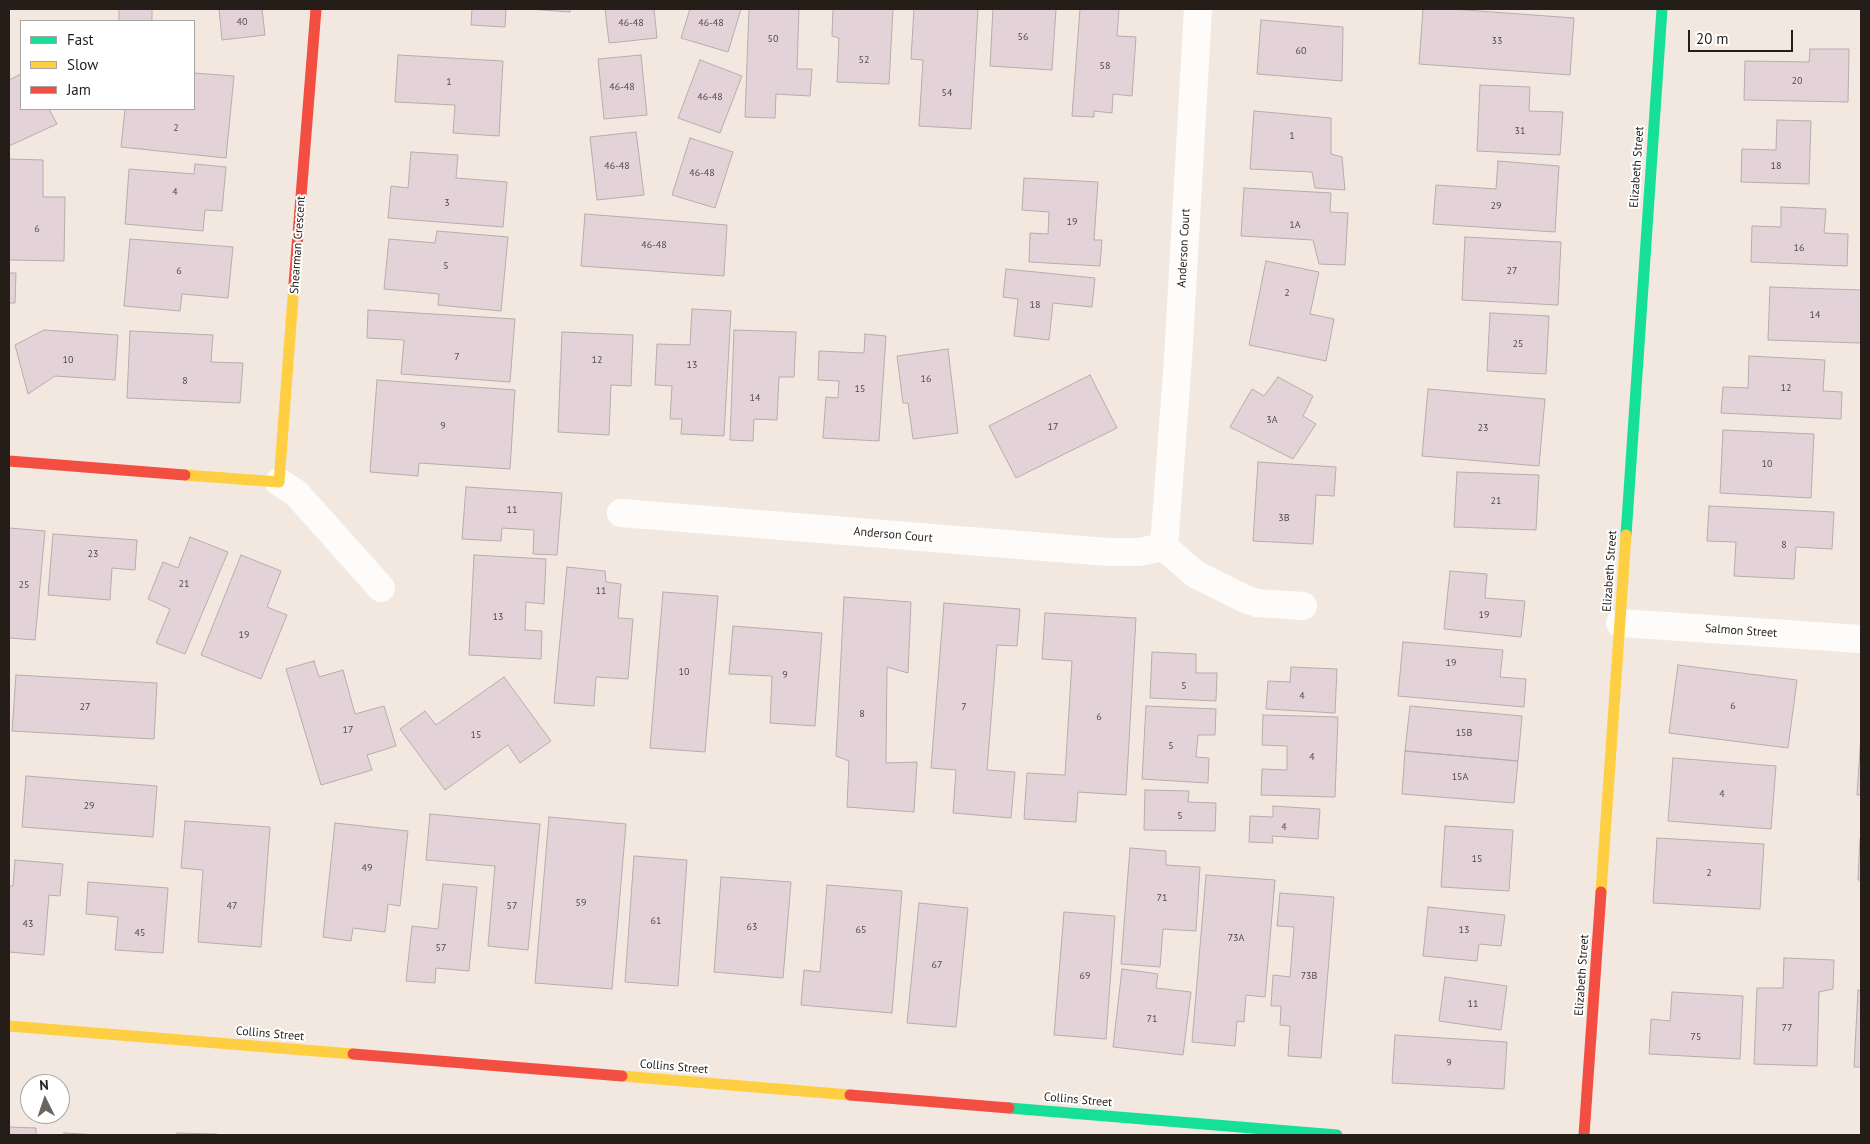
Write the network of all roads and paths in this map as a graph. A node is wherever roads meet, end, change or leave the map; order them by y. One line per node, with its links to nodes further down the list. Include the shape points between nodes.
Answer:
1 (316, 9): 5 (street, Shearman Crescent)
2 (1198, 9): 7 (street, Anderson Court)
3 (1662, 9): 10 (street, Elizabeth Street)
4 (9, 461): 5 (street)
5 (279, 482): 8 (street, via 296,493)
6 (621, 513): 7 (street, Anderson Court, via 1107,552 1139,552)
7 (1164, 547): 9 (street, via 1195,574 1245,600)
8 (381, 588)
9 (1302, 606)
10 (1620, 623): 11 (street, Salmon Street); 14 (street, Elizabeth Street)
11 (1861, 639)
12 (9, 1026): 13 (street, Collins Street)
13 (1337, 1135)
14 (1584, 1135)

